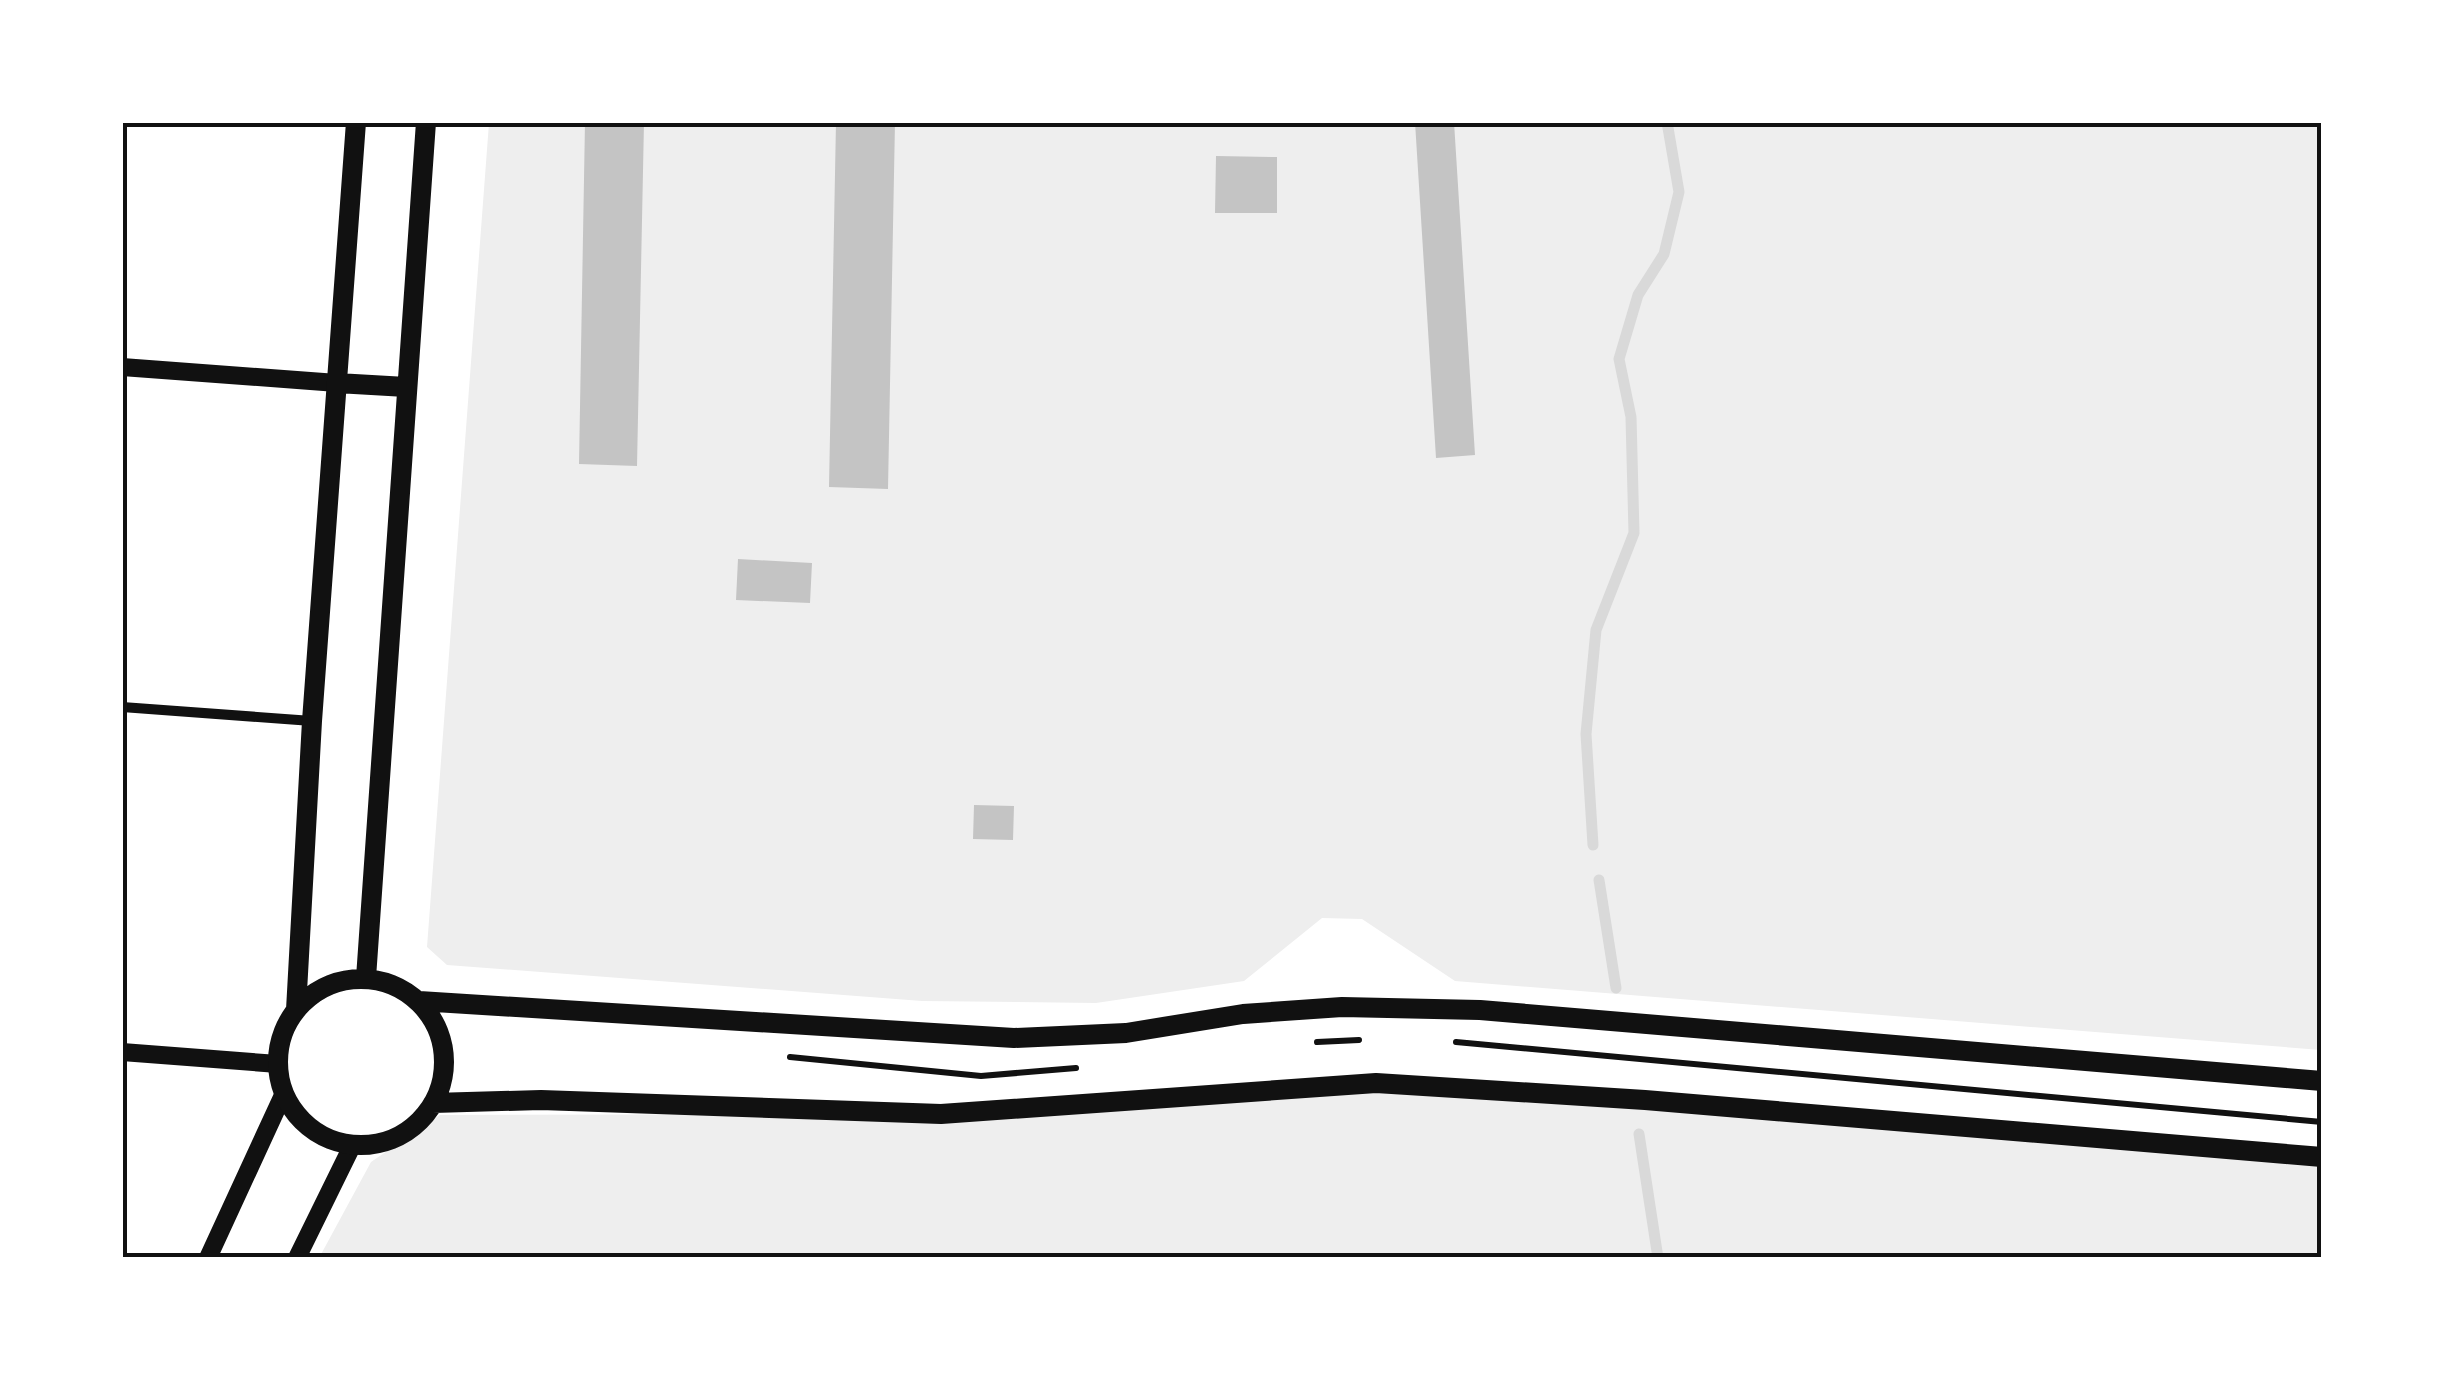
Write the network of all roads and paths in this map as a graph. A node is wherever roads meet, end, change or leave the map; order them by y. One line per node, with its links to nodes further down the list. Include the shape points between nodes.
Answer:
1 (356, 122): 4 (main road)
2 (426, 122): 5 (main road)
3 (122, 366): 4 (street)
4 (337, 383): 5 (main road); 7 (main road)
5 (406, 387): 8 (main road)
6 (122, 707): 7 (street)
7 (312, 722): 10 (main road)
8 (366, 978): 9 (main road, via 397,986); 10 (main road, via 320,988)
9 (419, 1002): 13 (main road, via 1014,1038 1126,1034 1243,1014 1342,1008 1480,1010); 15 (main road, via 443,1048 443,1076)
10 (296, 1010): 12 (main road, via 284,1027)
11 (122, 1052): 12 (street)
12 (278, 1064): 14 (main road)
13 (2322, 1081)
14 (284, 1093): 16 (main road, via 308,1128); 18 (street)
15 (433, 1103): 16 (main road, via 415,1126 390,1141); 17 (main road, via 541,1100 941,1114 1376,1083)
16 (352, 1146): 19 (street)
17 (2322, 1157)
18 (208, 1258)
19 (297, 1258)

